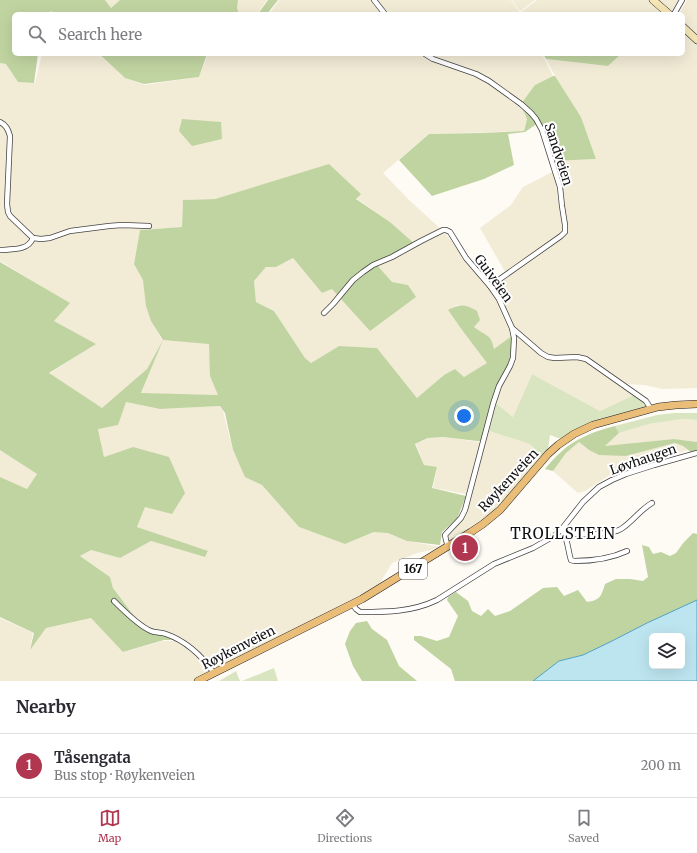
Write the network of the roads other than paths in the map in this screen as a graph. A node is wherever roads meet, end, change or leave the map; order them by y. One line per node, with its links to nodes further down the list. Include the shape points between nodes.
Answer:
1 (374, 0): 4 (street)
2 (653, 0): 5 (main road)
3 (682, 0): 6 (street)
4 (383, 12)
5 (667, 12)
6 (675, 12)
7 (685, 29): 8 (main road)
8 (697, 40)
9 (428, 56): 14 (street, Sandveien, via 489,81 531,113 542,130 560,187 565,232)
10 (0, 122): 12 (street, via 4,124 10,136 8,212)
11 (149, 226): 12 (street, via 109,226 70,231 50,238)
12 (33, 238): 13 (street, via 31,243 18,249)
13 (0, 250)
14 (490, 286): 15 (street, Guiveien, via 466,258 450,232 443,230 392,258 373,265 353,280); 16 (street, Guiveien)
15 (324, 313)
16 (512, 328): 18 (street, Guiveien, via 548,357 586,359 646,401); 22 (street, via 514,358 499,386 493,404 465,510 445,535)
17 (697, 404): 18 (main road, Røykenveien / 167)
18 (651, 409): 22 (main road, Røykenveien / 167, via 593,425 574,434 548,454 497,513)
19 (697, 453): 21 (street, Løvhaugen, via 626,474 599,487 583,502)
20 (652, 503): 21 (street, via 620,530 597,534)
21 (562, 532): 23 (street, via 574,561 603,559); 25 (street, Løvhaugen, via 533,548 494,564 428,604 397,612 360,612)
22 (448, 547): 25 (main road, Røykenveien / 167)
23 (627, 551)
24 (114, 601): 26 (street, via 145,628 168,635 194,650)
25 (352, 604): 26 (main road, Røykenveien / 167)
26 (214, 673): 27 (main road, Røykenveien / 167)
27 (198, 681)

